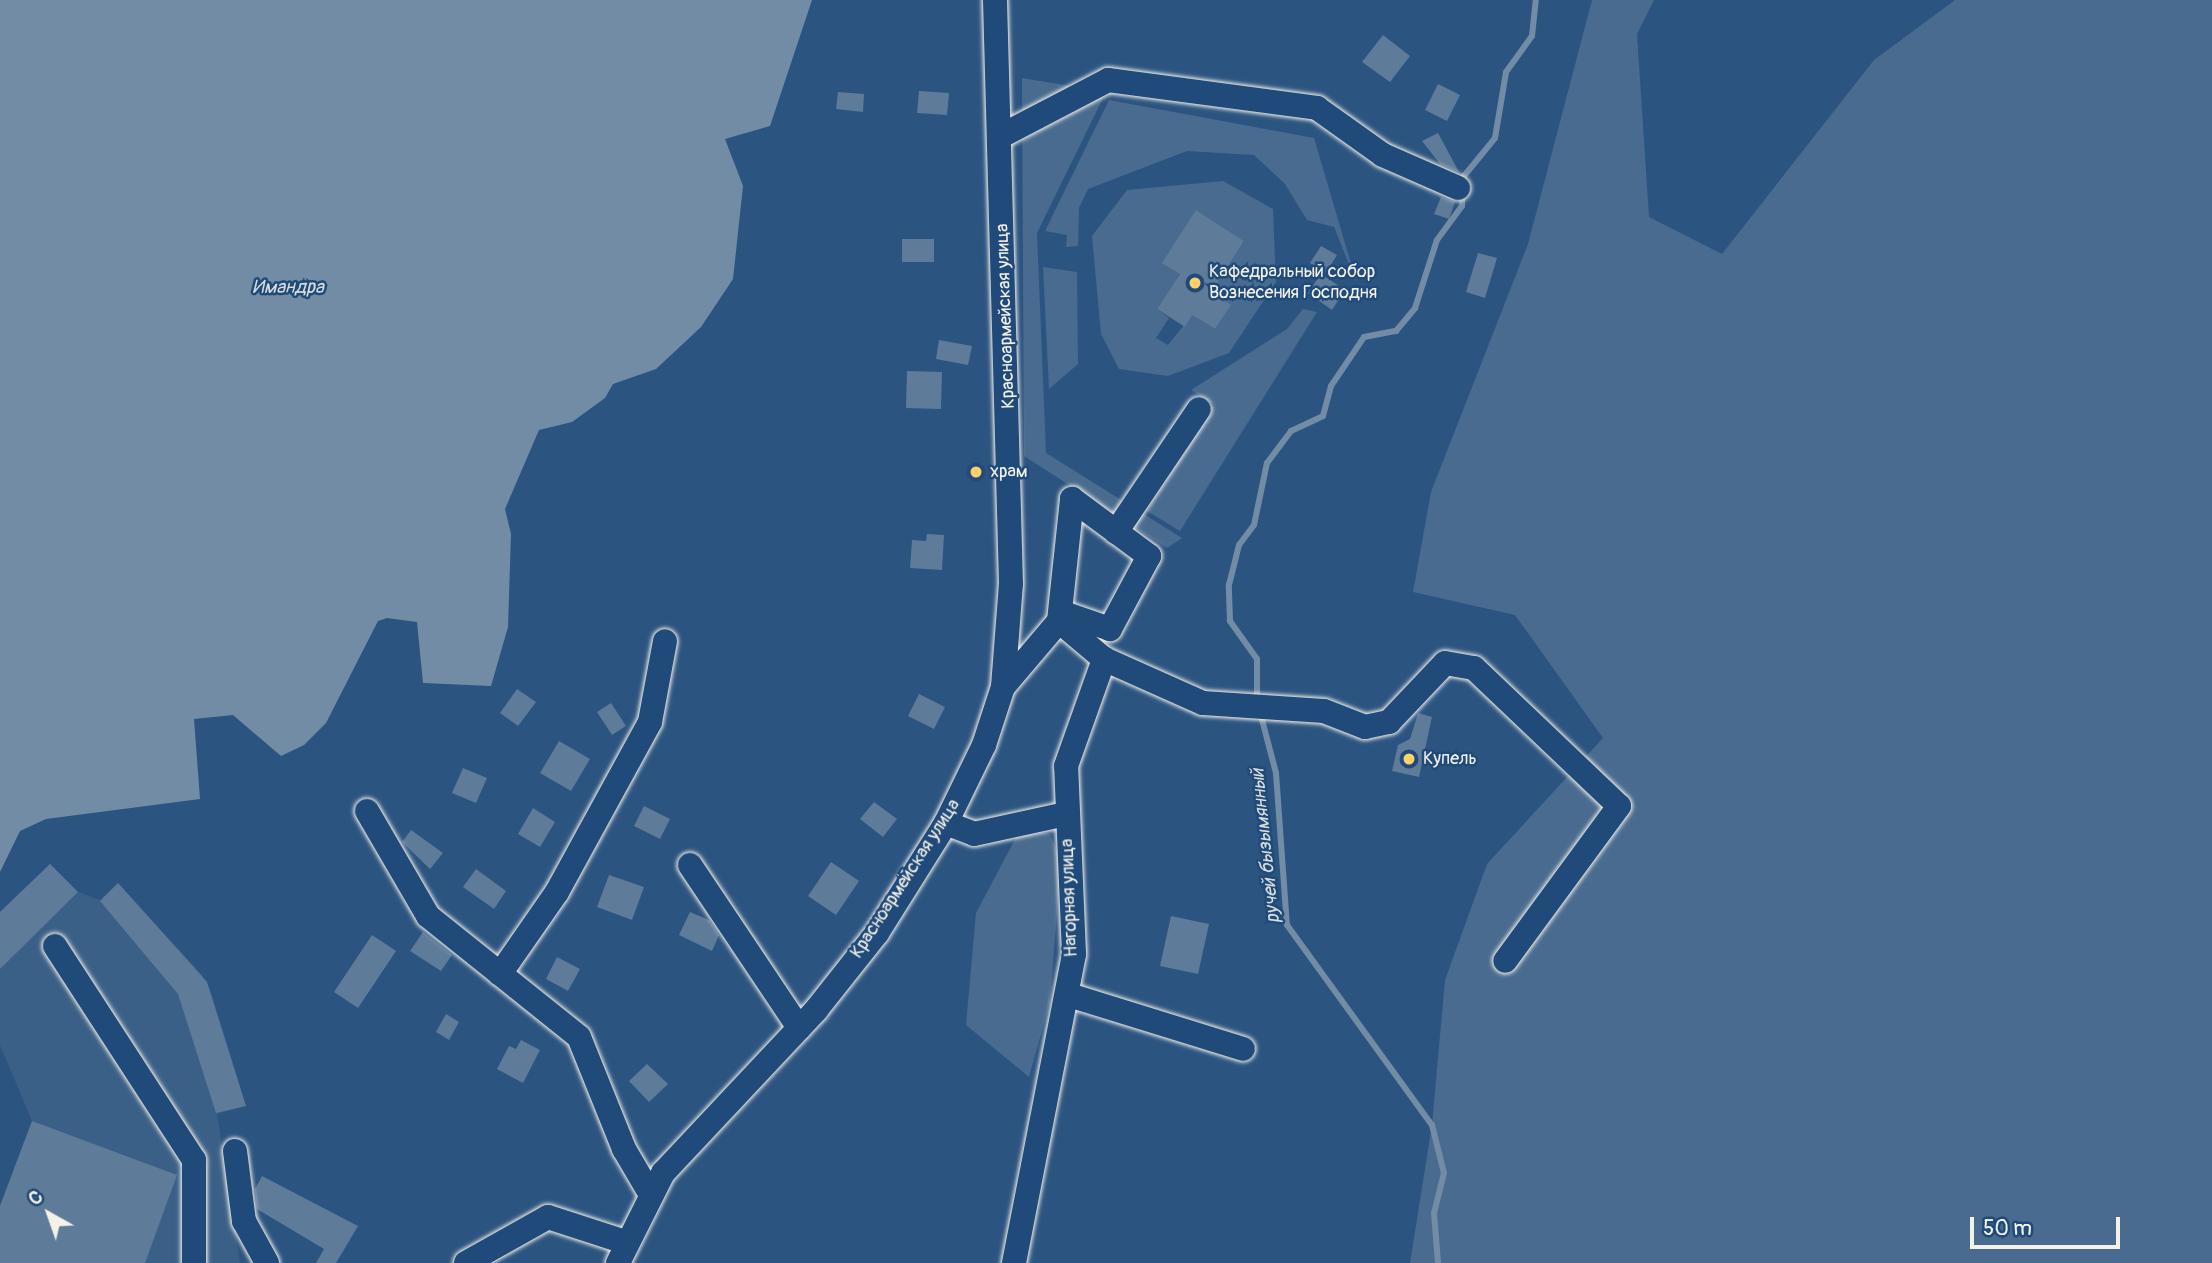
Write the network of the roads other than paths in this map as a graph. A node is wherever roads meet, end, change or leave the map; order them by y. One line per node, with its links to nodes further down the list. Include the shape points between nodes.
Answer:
1 (995, 0): 2 (street, Красноармейская улица)
2 (999, 136): 3 (street, via 1108,80 1317,108 1383,155); 9 (street, Красноармейская улица, via 1012,584)
3 (1458, 188)
4 (1199, 409): 5 (street)
5 (1116, 532): 6 (street, via 1072,499); 6 (street, via 1149,556 1110,629)
6 (1060, 617): 8 (street); 9 (street)
7 (665, 641): 16 (street, via 650,722 556,892)
8 (1104, 659): 11 (street, Нагорная улица, via 1066,766); 15 (street, via 1203,703 1324,711 1365,727 1389,722 1445,663 1475,668 1619,806)
9 (1003, 687): 12 (street, Красноармейская улица, via 984,745)
10 (367, 811): 16 (street, via 428,916)
11 (1066, 814): 12 (street, via 974,834); 17 (street, Нагорная улица, via 1074,954)
12 (947, 823): 18 (street, Красноармейская улица, via 877,933)
13 (690, 865): 18 (street)
14 (55, 946): 23 (street, via 194,1160)
15 (1505, 961)
16 (500, 974): 21 (street, via 579,1037 624,1149)
17 (1069, 995): 19 (street); 26 (street, Нагорная улица)
18 (799, 1028): 21 (street, Красноармейская улица, via 694,1135)
19 (1243, 1049)
20 (235, 1151): 24 (street, via 244,1221)
21 (651, 1195): 22 (street, Красноармейская улица)
22 (622, 1252): 25 (street, via 548,1217)
23 (194, 1263)
24 (267, 1263)
25 (466, 1263)
26 (1014, 1263)

